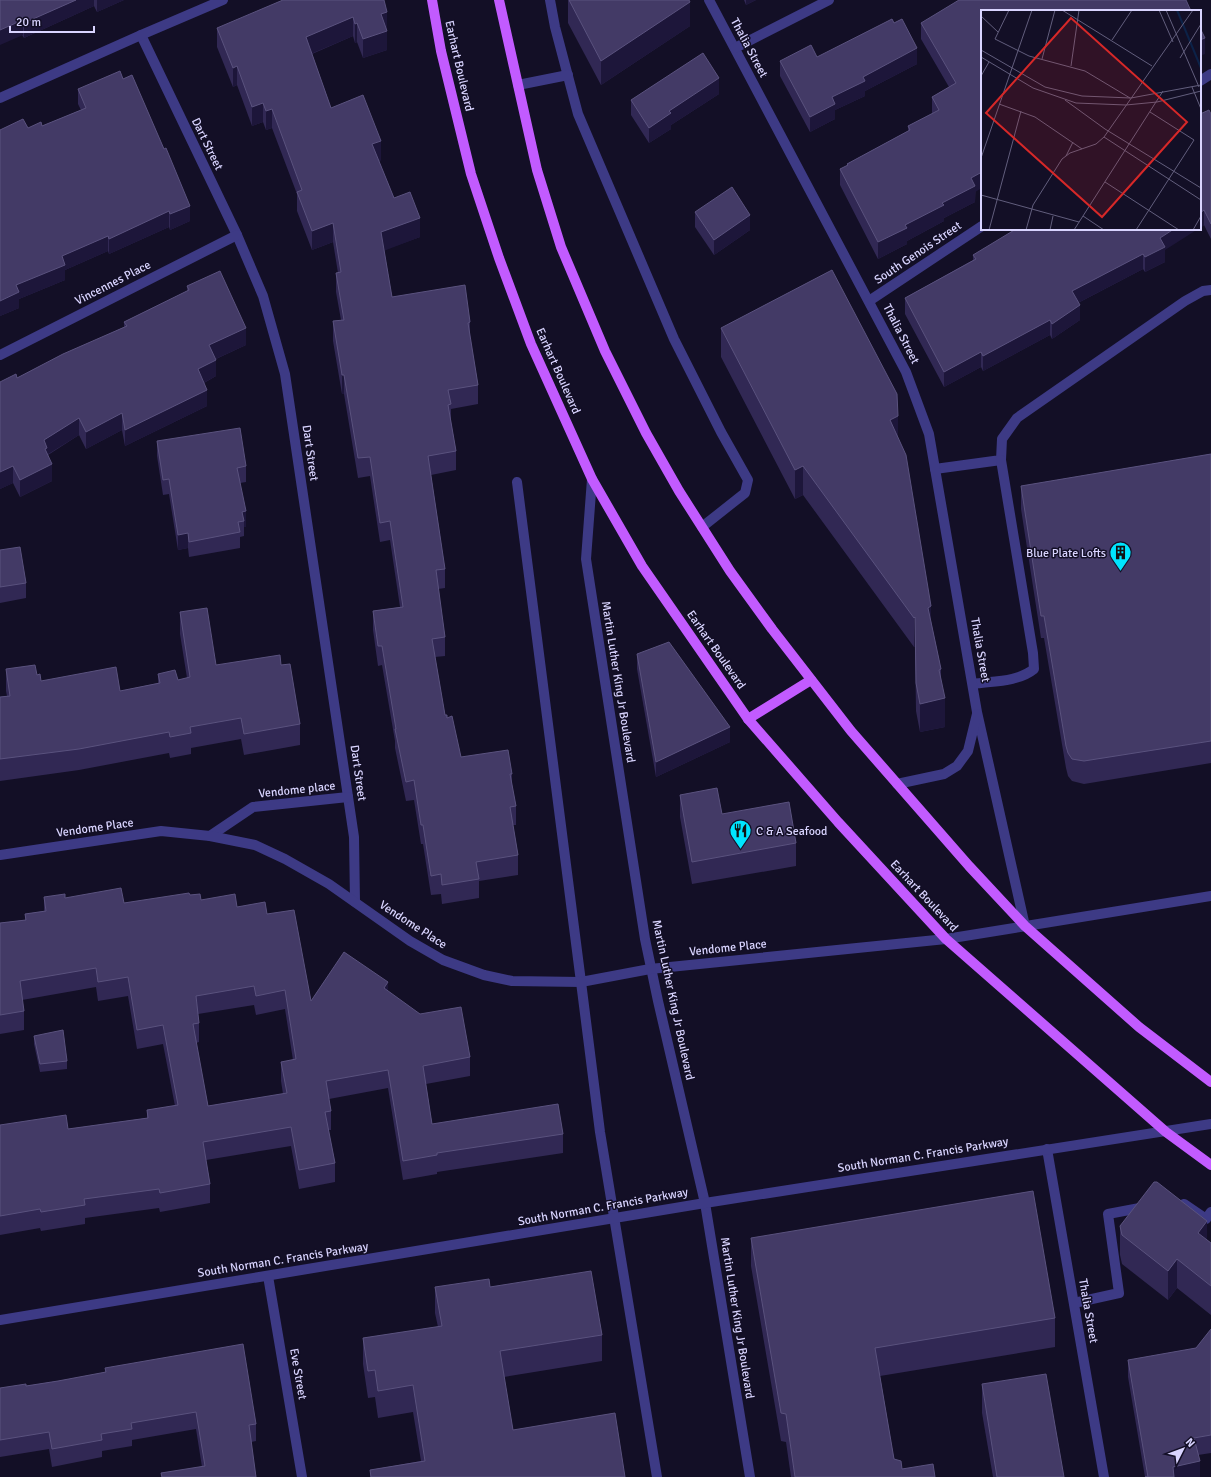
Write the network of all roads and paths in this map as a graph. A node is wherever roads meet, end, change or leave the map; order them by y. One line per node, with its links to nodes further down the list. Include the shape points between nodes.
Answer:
1 (223, 0): 7 (street)
2 (432, 0): 21 (main road, Earhart Boulevard, via 441,51 472,174 499,258 531,344)
3 (499, 0): 12 (main road)
4 (550, 0): 10 (street)
5 (709, 0): 8 (street, Thalia Street)
6 (829, 0): 8 (street)
7 (141, 35): 13 (street); 15 (street, Dart Street)
8 (735, 48): 17 (street, Thalia Street)
9 (1211, 74): 11 (street)
10 (568, 75): 12 (street); 23 (street, via 578,114 674,339 720,432 748,480 745,492)
11 (1201, 80)
12 (518, 85): 23 (main road, via 537,170 561,247 605,351 646,433)
13 (0, 98)
14 (981, 227): 17 (street, South Genois Street)
15 (237, 235): 18 (street, Vincennes Place); 29 (street, Dart Street, via 263,296 285,374)
16 (1211, 290): 19 (street, via 1203,291 1185,301 1017,418 1002,439)
17 (869, 301): 20 (street, Thalia Street, via 906,372 929,434)
18 (0, 355)
19 (1001, 460): 20 (street); 25 (street, via 1034,669 1018,678)
20 (935, 469): 25 (street, Thalia Street)
21 (592, 479): 27 (main road, Earhart Boulevard, via 642,566); 36 (street, Martin Luther King Jr Boulevard, via 586,559)
22 (517, 482): 37 (street)
23 (702, 527): 24 (main road, via 738,582)
24 (811, 680): 27 (main road); 28 (main road)
25 (973, 684): 26 (street, Thalia Street)
26 (978, 712): 28 (street, Thalia Street, via 968,751 956,766 944,774); 34 (street, Thalia Street)
27 (748, 719): 35 (main road, Earhart Boulevard, via 838,822)
28 (897, 784): 34 (main road)
29 (348, 797): 30 (street, Vendome place, via 253,807); 33 (street, Dart Street, via 354,837)
30 (210, 836): 31 (street, Vendome Place, via 161,832); 33 (street, Vendome Place, via 255,845 329,884)
31 (0, 855)
32 (1211, 896): 34 (street)
33 (355, 902): 37 (street, Vendome Place, via 410,941 444,960 484,975 512,981)
34 (1025, 926): 35 (street); 38 (main road, via 1139,1027)
35 (946, 939): 36 (street, Vendome Place); 40 (main road, Earhart Boulevard)
36 (650, 969): 37 (street, Vendome Place); 43 (street, Martin Luther King Jr Boulevard)
37 (581, 982): 46 (street)
38 (1211, 1082)
39 (1211, 1124): 40 (street, South Norman C. Francis Parkway)
40 (1166, 1132): 41 (street, South Norman C. Francis Parkway); 42 (main road, Earhart Boulevard)
41 (1047, 1149): 43 (street, South Norman C. Francis Parkway); 49 (street, Thalia Street)
42 (1211, 1165)
43 (705, 1202): 46 (street, South Norman C. Francis Parkway); 53 (street, Martin Luther King Jr Boulevard)
44 (1172, 1202): 47 (street, via 1179,1200)
45 (1158, 1205): 49 (street, via 1108,1214 1119,1293)
46 (614, 1218): 48 (street, South Norman C. Francis Parkway); 52 (street)
47 (1209, 1218)
48 (268, 1276): 50 (street, South Norman C. Francis Parkway); 51 (street, Eve Street)
49 (1074, 1303): 54 (street, Thalia Street)
50 (0, 1320)
51 (302, 1477)
52 (657, 1477)
53 (750, 1477)
54 (1104, 1477)

